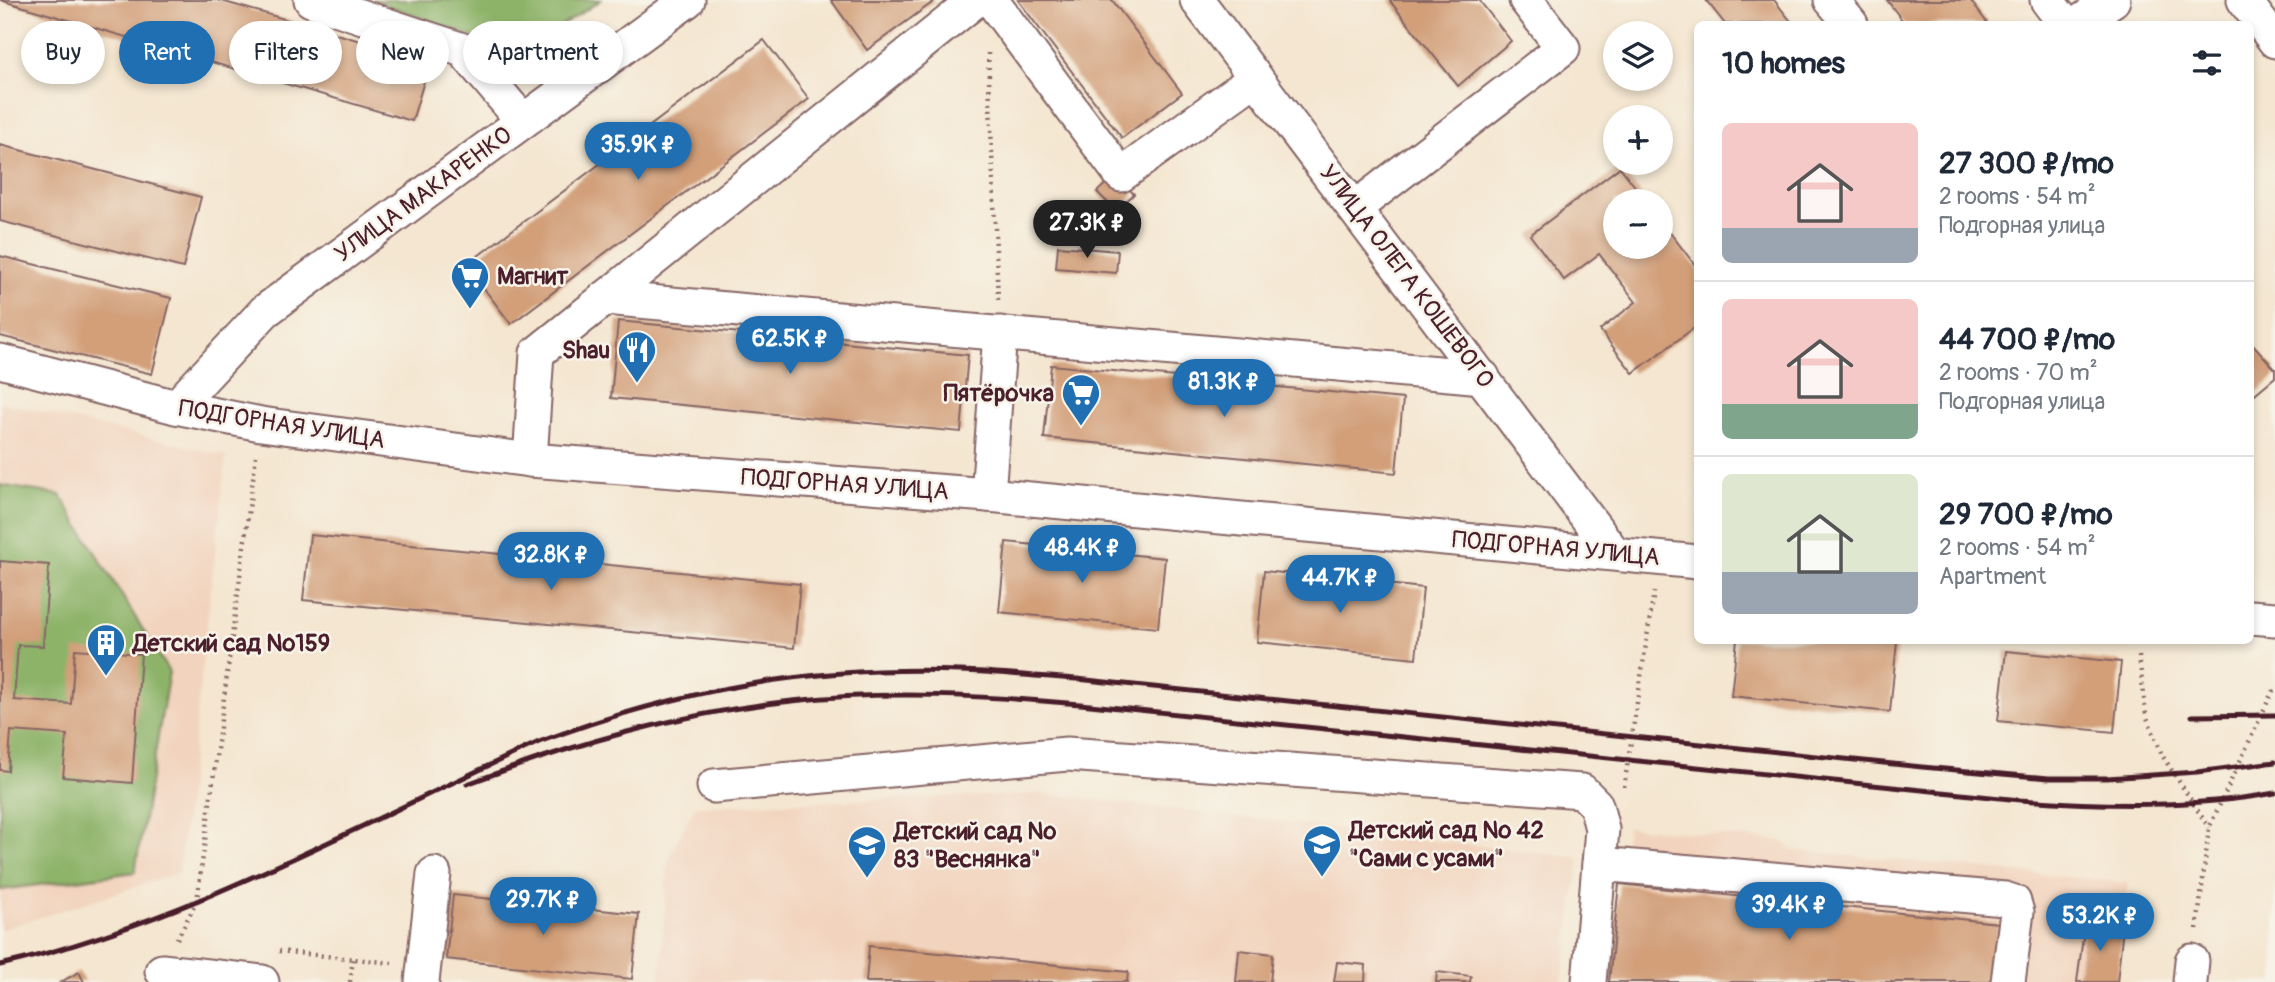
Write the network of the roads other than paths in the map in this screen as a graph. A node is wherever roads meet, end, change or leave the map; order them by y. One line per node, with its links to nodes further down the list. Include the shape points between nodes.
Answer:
1 (311, 0): 16 (street, via 463,50)
2 (688, 0): 16 (street, УЛИЦА МАКАРЕНКО)
3 (976, 0): 18 (street)
4 (991, 0): 15 (street, via 1121,175)
5 (1197, 0): 15 (street, УЛИЦА ОЛЕГА КОШЕВОГО)
6 (1526, 0): 17 (street, via 1563,48)
7 (1831, 0): 11 (street)
8 (2047, 0): 12 (street)
9 (2113, 0): 13 (street)
10 (2244, 0): 14 (street)
11 (1848, 21)
12 (2063, 21)
13 (2082, 21)
14 (2275, 41)
15 (1256, 78): 17 (street, УЛИЦА ОЛЕГА КОШЕВОГО)
16 (523, 121): 22 (street, УЛИЦА МАКАРЕНКО, via 265,311)
17 (1355, 208): 21 (street, УЛИЦА ОЛЕГА КОШЕВОГО)
18 (605, 298): 19 (street); 23 (street, via 537,353)
19 (1000, 333): 21 (street); 24 (street)
20 (0, 361): 22 (street, ПОДГОРНАЯ УЛИЦА)
21 (1483, 377): 25 (street, УЛИЦА ОЛЕГА КОШЕВОГО)
22 (176, 407): 23 (street, ПОДГОРНАЯ УЛИЦА, via 261,424)
23 (530, 460): 24 (street, ПОДГОРНАЯ УЛИЦА)
24 (988, 495): 25 (street, ПОДГОРНАЯ УЛИЦА)
25 (1614, 553): 26 (street, ПОДГОРНАЯ УЛИЦА)
26 (1694, 562)
27 (2254, 617): 28 (street)
28 (2275, 619)
29 (714, 786): 30 (street, via 1067,754 1582,791 1597,805 1602,829)
30 (1599, 864): 35 (street); 36 (street, via 2005,899 2014,902 2017,912)
31 (434, 874): 33 (street)
32 (162, 971): 34 (street)
33 (423, 974)
34 (262, 982)
35 (1589, 982)
36 (2008, 982)

